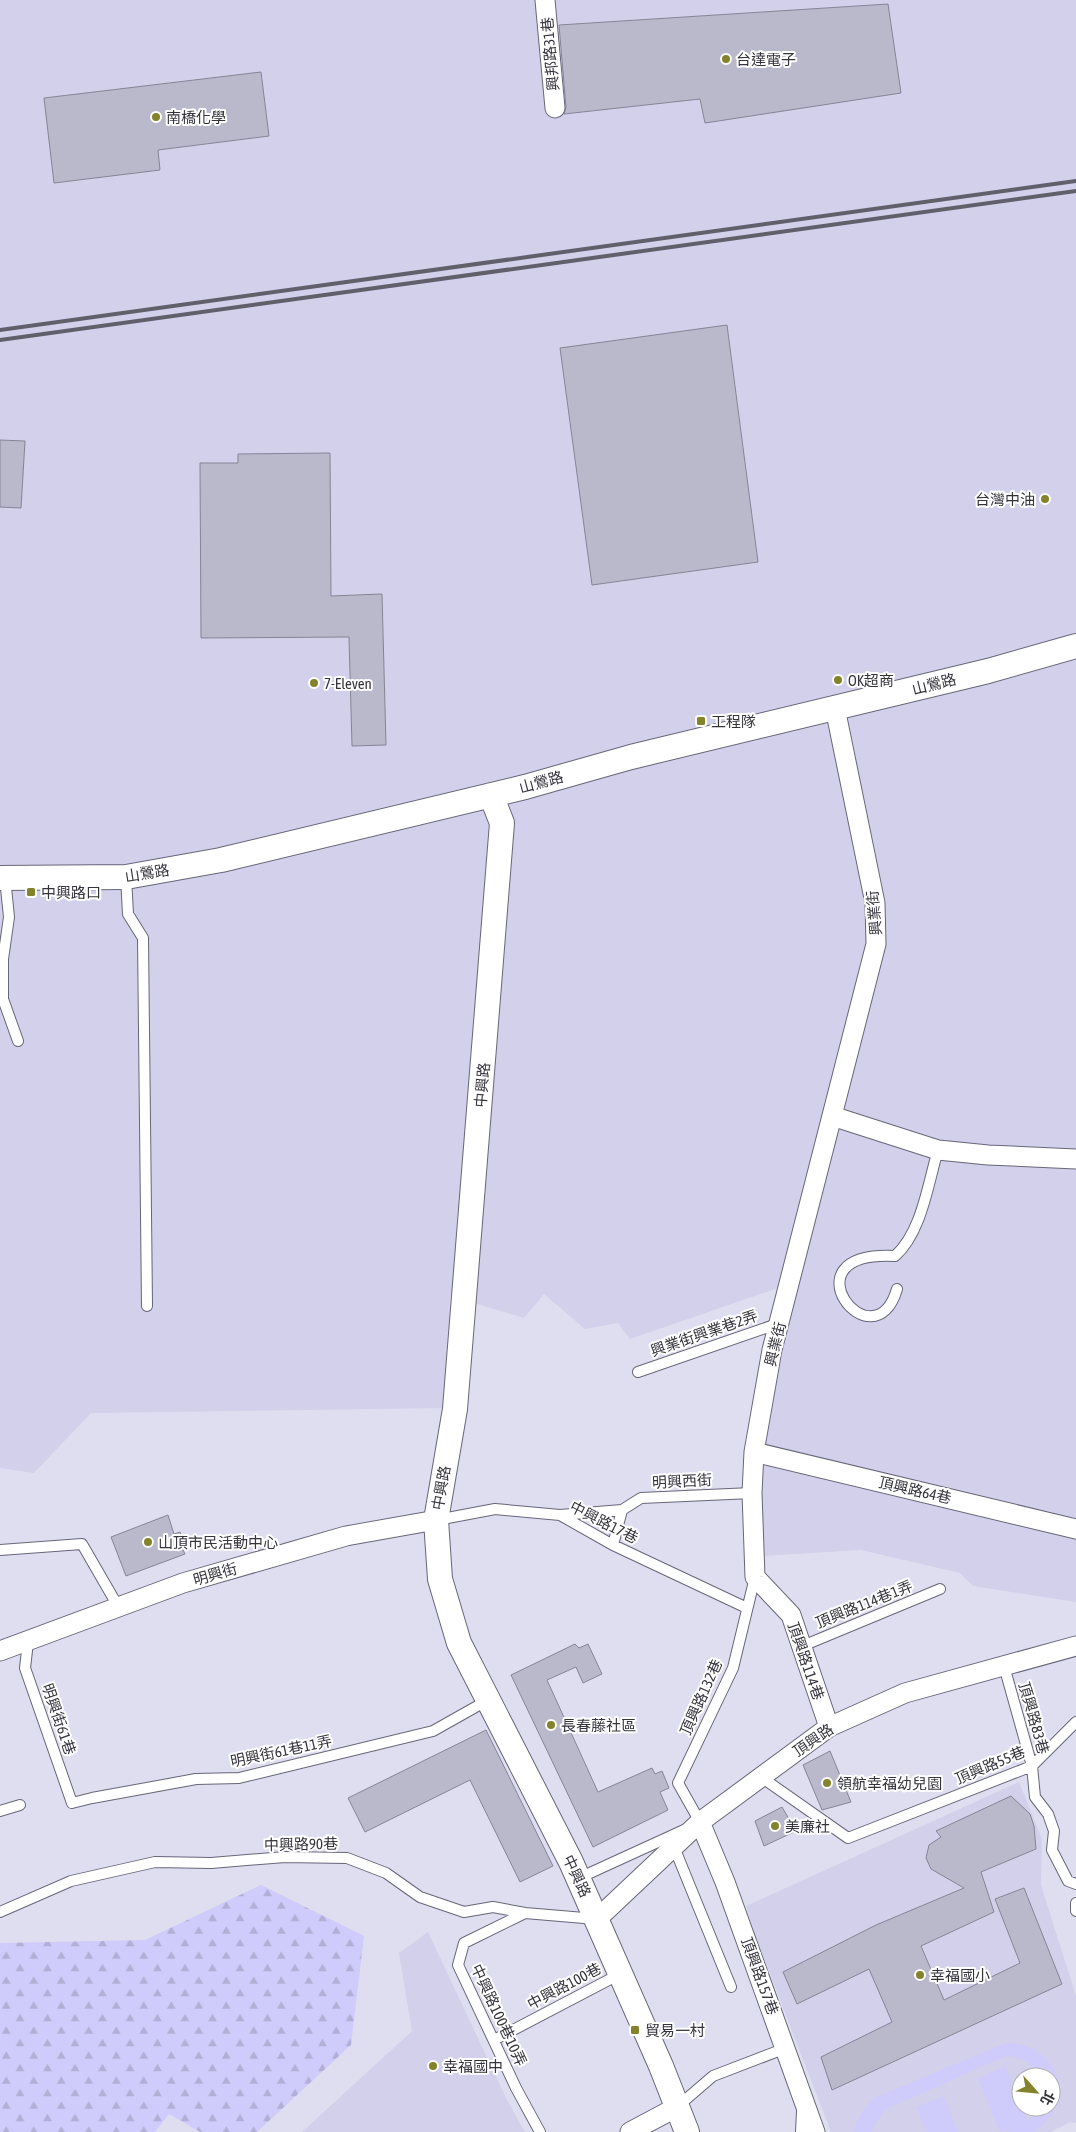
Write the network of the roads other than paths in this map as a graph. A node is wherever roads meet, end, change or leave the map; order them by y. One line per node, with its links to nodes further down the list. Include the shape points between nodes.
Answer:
1 (546, 0): 2 (street, 興邦路31巷)
2 (555, 108)
3 (1076, 646): 4 (street, 山鶯路)
4 (835, 708): 5 (street, 山鶯路, via 631,757); 9 (street, 興業街, via 875,903 876,944)
5 (492, 795): 6 (street, 山鶯路, via 221,860); 20 (street, 中興路, via 502,823 494,939 455,1409)
6 (126, 877): 7 (street, 山鶯路); 13 (lane, via 128,914 143,938)
7 (2, 878): 8 (lane, via 9,917 3,959 3,999)
8 (18, 1041)
9 (832, 1116): 10 (street); 14 (street, 興業街)
10 (938, 1150): 11 (street); 12 (lane, via 920,1212 906,1246 895,1256 874,1254 854,1260 841,1275 838,1287 844,1302 856,1312 868,1316 878,1315)
11 (1076, 1159)
12 (897, 1289)
13 (146, 1306)
14 (780, 1323): 15 (lane, 興業街興業巷2弄); 16 (street, 興業街, via 772,1350)
15 (638, 1372)
16 (754, 1452): 17 (street, 興業街); 21 (street, 頂興路64巷)
17 (752, 1492): 18 (lane, 明興西街, via 641,1498); 24 (street, 興業街)
18 (622, 1510): 19 (lane); 22 (lane)
19 (560, 1515): 20 (lane, 中興路17巷, via 495,1509); 22 (lane, 中興路17巷)
20 (436, 1520): 26 (street, 明興街, via 346,1536 183,1584); 33 (street, 中興路, via 442,1588 459,1643)
21 (1076, 1529)
22 (613, 1545): 27 (lane, 中興路17巷)
23 (0, 1550): 26 (lane, via 82,1544)
24 (755, 1577): 27 (lane, 頂興路132巷); 29 (street, 頂興路114巷, via 790,1615)
25 (940, 1589): 29 (lane, 頂興路114巷1弄)
26 (119, 1608): 28 (street, 明興街)
27 (747, 1608): 41 (lane, 頂興路132巷, via 732,1668 678,1783)
28 (28, 1642): 31 (street, 明興街); 38 (lane, 明興街61巷, via 25,1668)
29 (800, 1646): 35 (street, 頂興路114巷)
30 (1076, 1646): 32 (street, 頂興路)
31 (0, 1651)
32 (1004, 1666): 35 (street, 頂興路, via 905,1693); 36 (lane, 頂興路83巷)
33 (488, 1700): 38 (lane, 明興街61巷11弄, via 433,1731 239,1778 196,1778); 43 (street, 中興路)
34 (1076, 1722): 36 (lane, 頂興路55巷)
35 (829, 1727): 37 (street, 頂興路)
36 (1032, 1766): 37 (lane, 頂興路55巷, via 848,1838); 44 (lane, 頂興路83巷, via 1035,1797 1048,1814 1054,1831 1052,1850 1068,1881)
37 (761, 1777): 41 (street, 頂興路)
38 (72, 1803)
39 (20, 1805): 40 (lane)
40 (0, 1811)
41 (700, 1822): 42 (street, 頂興路); 43 (lane); 53 (street, 頂興路157巷)
42 (674, 1847): 49 (street, 頂興路); 51 (lane)
43 (579, 1878): 49 (street, 中興路)
44 (1076, 1884)
45 (1076, 1903): 46 (lane)
46 (1076, 1911)
47 (0, 1912): 48 (lane, 中興路90巷, via 71,1881 155,1862 211,1863 285,1857 347,1858 386,1873 420,1897 464,1912 494,1907)
48 (524, 1914): 49 (lane, 中興路90巷); 52 (lane, 中興路100巷10弄, via 464,1942 458,1965)
49 (597, 1919): 50 (street, 中興路)
50 (621, 1973): 52 (lane, 中興路100巷); 55 (street, 中興路)
51 (731, 1987)
52 (494, 2040): 56 (lane, 中興路100巷10弄)
53 (786, 2048): 54 (street, 頂興路157巷); 55 (lane, via 713,2076)
54 (802, 2096): 59 (lane); 60 (street, 頂興路157巷)
55 (677, 2107): 57 (street); 58 (street, 中興路)
56 (540, 2132)
57 (630, 2132)
58 (686, 2132)
59 (801, 2132)
60 (815, 2132)

